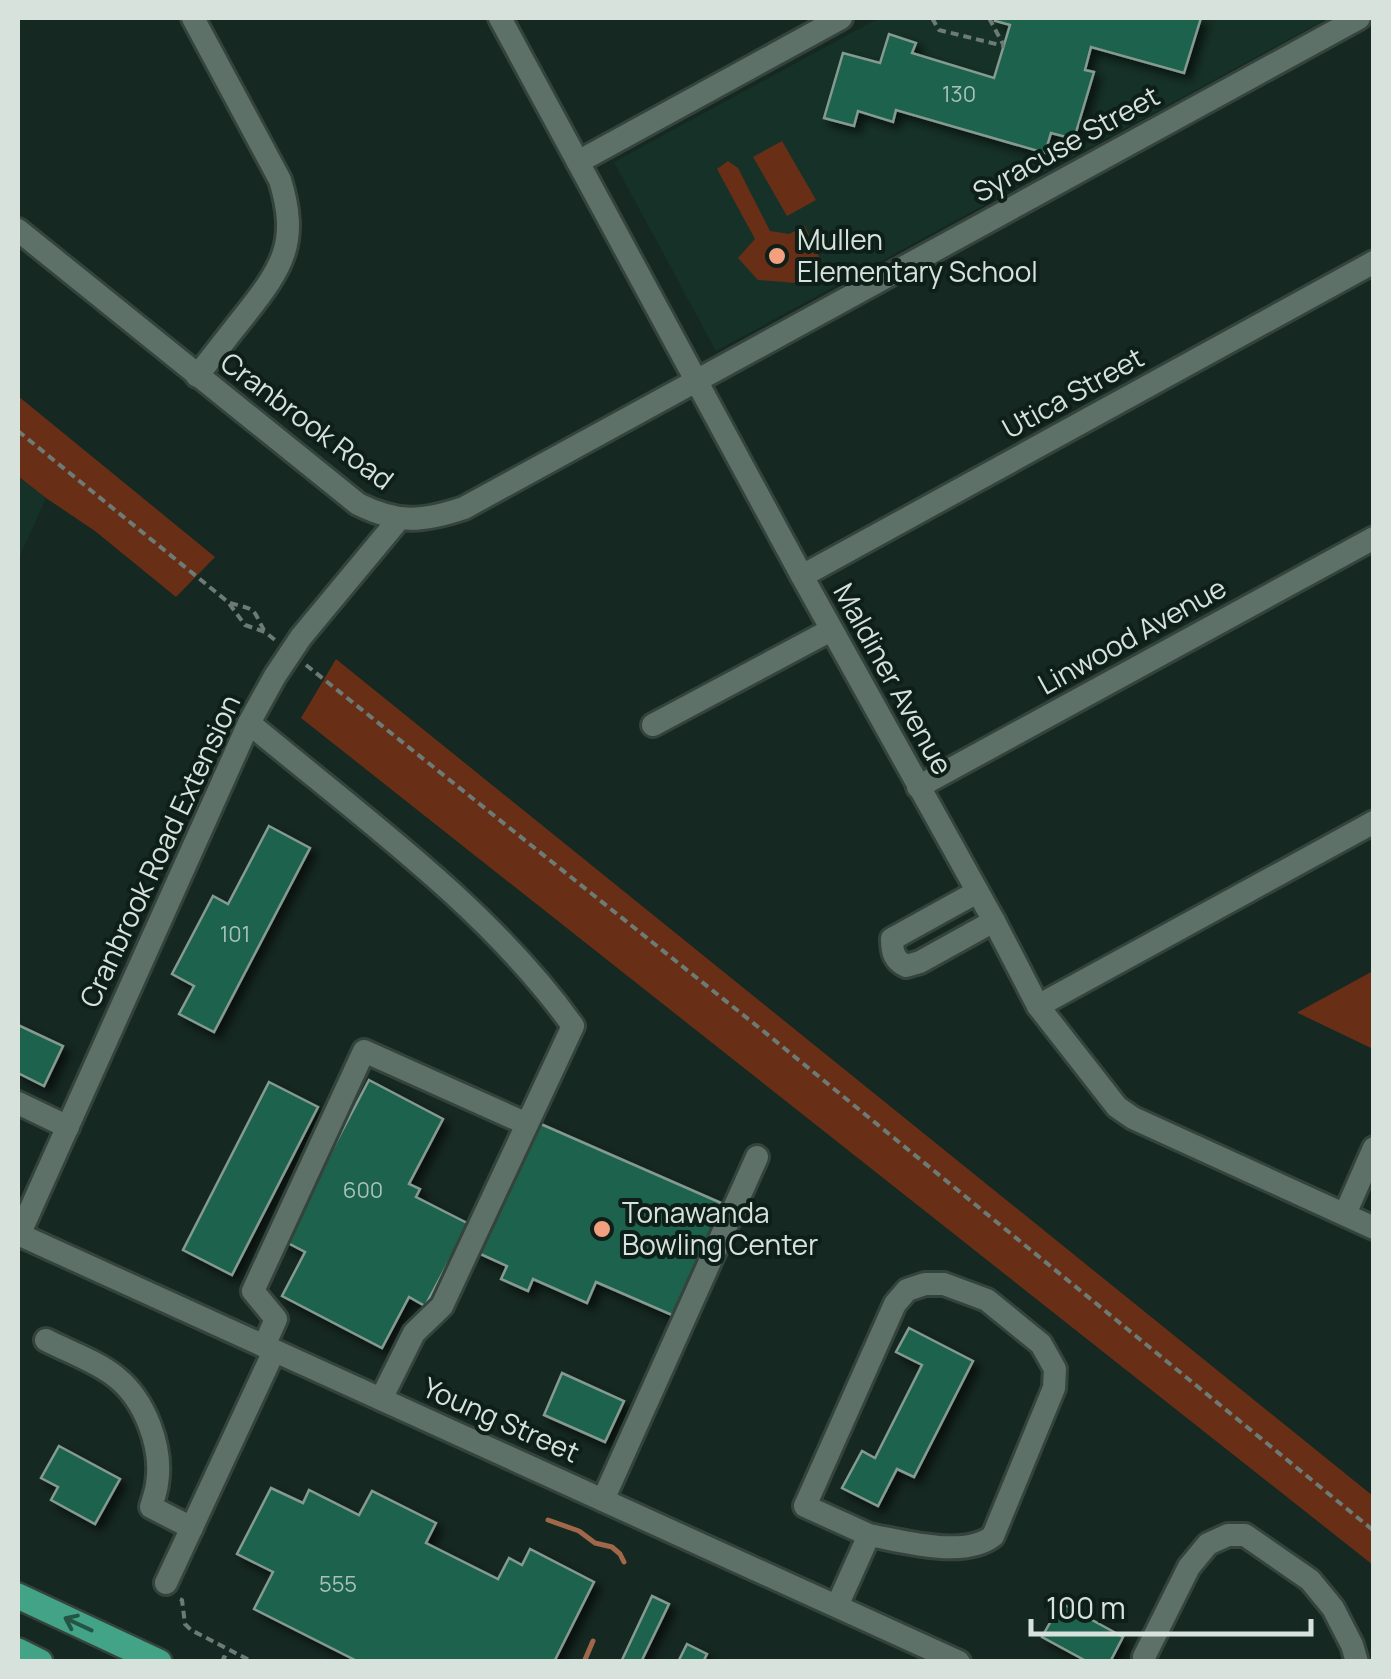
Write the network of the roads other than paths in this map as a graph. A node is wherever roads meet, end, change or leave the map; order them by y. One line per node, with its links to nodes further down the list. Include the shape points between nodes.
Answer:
1 (193, 18): 8 (street, via 280,180 288,223 272,280)
2 (500, 18): 5 (street, Maldiner Avenue)
3 (842, 18): 5 (street)
4 (1359, 18): 9 (street, Syracuse Street)
5 (578, 162): 9 (street, Maldiner Avenue)
6 (18, 230): 8 (street, Cranbrook Road)
7 (1374, 262): 12 (street, Utica Street)
8 (198, 376): 10 (street, Cranbrook Road, via 358,504)
9 (696, 380): 10 (street, Cranbrook Road, via 464,508); 12 (street, Maldiner Avenue)
10 (399, 519): 14 (street, Cranbrook Road Extension, via 301,637)
11 (1374, 538): 16 (street, Linwood Avenue)
12 (802, 576): 13 (street, Maldiner Avenue)
13 (832, 630): 15 (street); 16 (street, Maldiner Avenue)
14 (248, 723): 22 (street, via 456,897 512,951 573,1026); 23 (street, Cranbrook Road Extension)
15 (653, 726)
16 (918, 787): 18 (street, Maldiner Avenue)
17 (1374, 822): 20 (street)
18 (977, 892): 19 (street, Maldiner Avenue); 19 (street, via 892,938 898,962 920,962)
19 (994, 921): 20 (street, Maldiner Avenue)
20 (1038, 1006): 26 (street, Maldiner Avenue, via 1133,1118)
21 (18, 1104): 23 (street)
22 (527, 1124): 30 (street, via 364,1051 253,1291 276,1319); 31 (street, via 442,1306 414,1332)
23 (68, 1128): 28 (street, Cranbrook Road Extension)
24 (1374, 1148): 26 (street)
25 (756, 1157): 32 (street)
26 (1345, 1214): 27 (street, Maldiner Avenue)
27 (1374, 1228)
28 (18, 1235): 30 (street, Young Street)
29 (46, 1340): 33 (street, via 115,1375 131,1391 155,1445 151,1507)
30 (269, 1348): 31 (street, Young Street); 33 (street)
31 (381, 1399): 32 (street, Young Street)
32 (603, 1500): 37 (street, Young Street)
33 (192, 1528): 35 (street)
34 (868, 1535): 34 (street, via 805,1506 895,1304 925,1284 987,1300 1040,1344 1055,1370 1054,1388 994,1536 963,1548); 37 (street)
35 (168, 1589)
36 (18, 1596): 39 (main road, one-way to 36)
37 (837, 1606): 41 (street, Young Street)
38 (18, 1651): 40 (main road)
39 (144, 1658)
40 (40, 1662)
41 (959, 1662)
42 (1145, 1662): 43 (street, via 1188,1567 1208,1544 1246,1535 1310,1580 1333,1608)
43 (1357, 1662)

